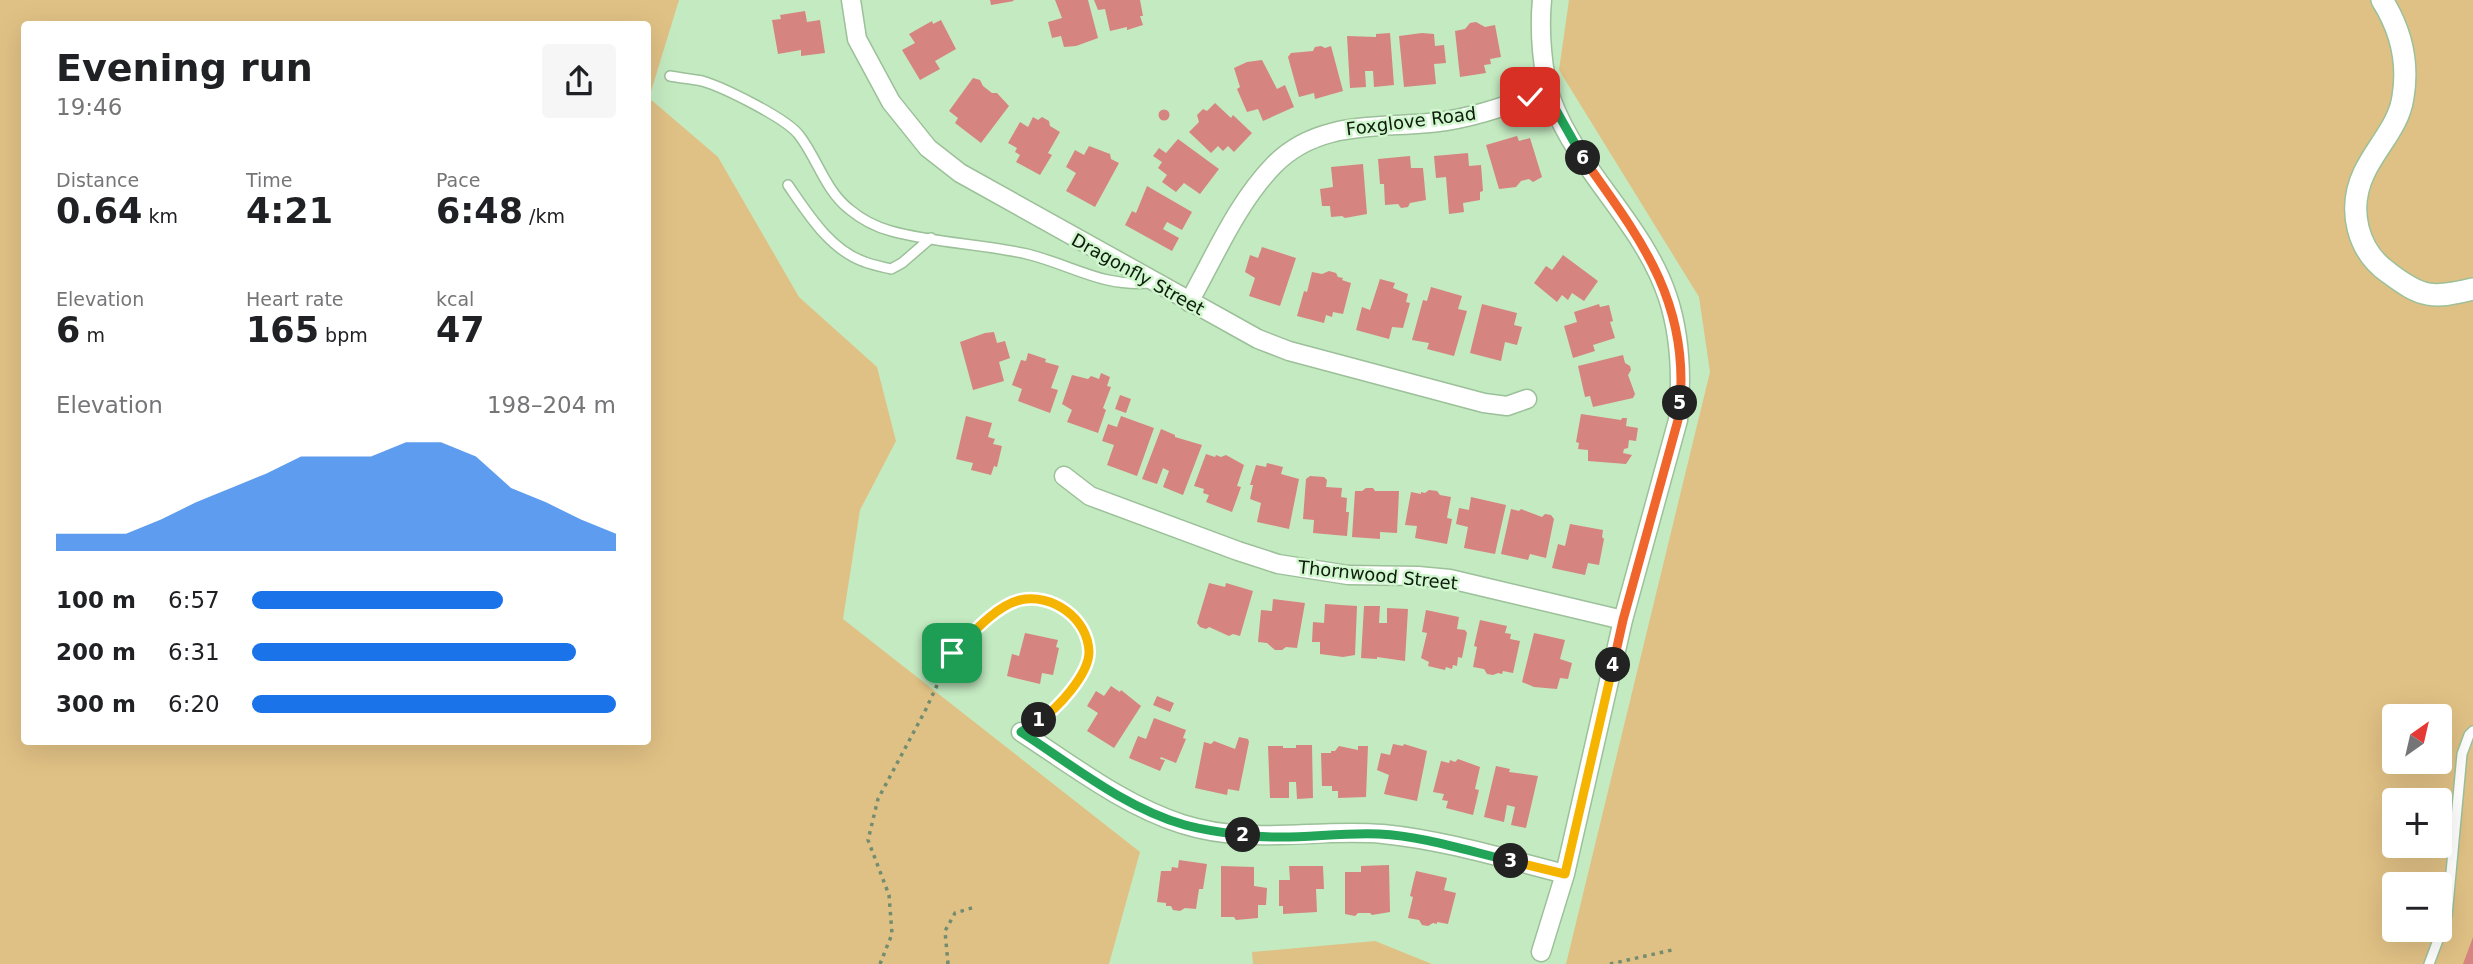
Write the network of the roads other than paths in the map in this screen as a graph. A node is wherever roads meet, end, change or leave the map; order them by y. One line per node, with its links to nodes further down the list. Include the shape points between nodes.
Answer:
1 (852, 0): 8 (street, Dragonfly Street, via 857,39 891,102 928,148 960,173)
2 (1542, 0): 5 (street)
3 (2382, 0): 9 (street, via 2399,32 2406,67 2403,100 2364,174 2356,199 2357,231 2375,263 2426,296)
4 (670, 76): 7 (lane, via 727,91 797,132 832,190 867,222)
5 (1548, 90): 10 (street, Foxglove Road, via 1467,117 1332,131 1292,150 1260,180); 13 (street, via 1578,151 1651,259 1668,296 1680,352 1678,420)
6 (788, 185): 7 (lane, via 835,244 863,262 891,269)
7 (931, 238): 8 (lane, via 1027,254 1126,285)
8 (1155, 283): 10 (street, Dragonfly Street)
9 (2473, 289)
10 (1189, 302): 11 (street, Dragonfly Street, via 1289,351 1484,403 1507,406)
11 (1527, 399)
12 (1064, 477): 13 (street, Thornwood Street, via 1090,496 1278,564 1348,575 1450,579)
13 (1623, 620): 16 (street)
14 (2473, 730): 18 (lane, via 2462,754 2447,916)
15 (1021, 732): 16 (street, via 1119,795 1184,824 1248,836 1382,834 1417,838)
16 (1565, 874): 17 (street)
17 (1541, 952)
18 (2429, 964)

